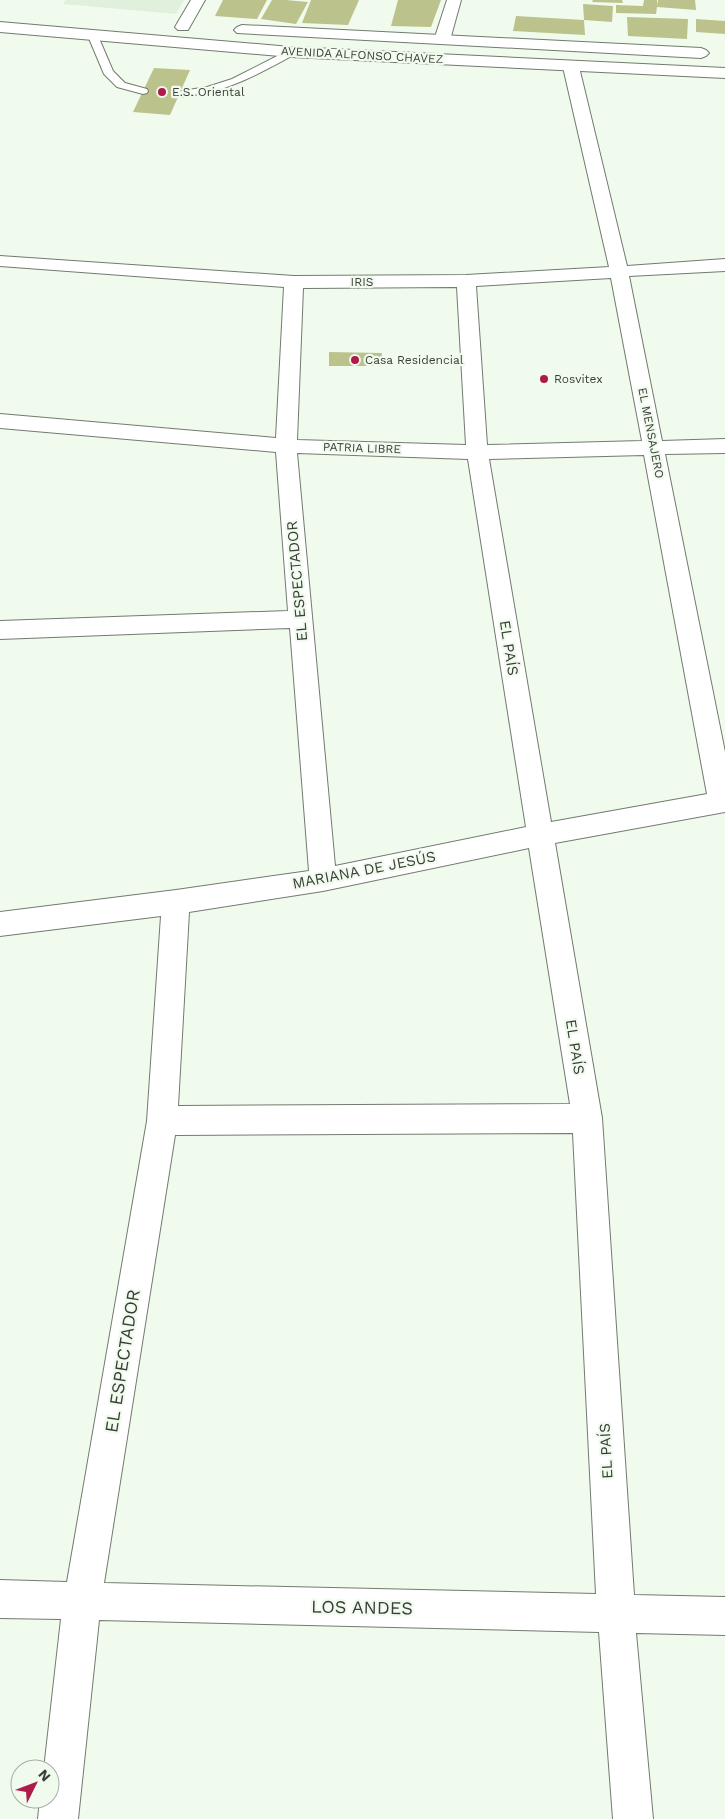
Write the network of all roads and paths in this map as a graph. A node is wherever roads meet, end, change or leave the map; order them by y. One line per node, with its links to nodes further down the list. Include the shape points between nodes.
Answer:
1 (198, 0): 5 (street)
2 (454, 0): 9 (street)
3 (164, 25): 5 (street)
4 (0, 27): 8 (street, AVENIDA ALFONSO CHAVEZ)
5 (183, 27): 6 (street)
6 (203, 28)
7 (223, 29): 9 (street, AVENIDA ALFONSO CHAVEZ)
8 (94, 36): 10 (street, AVENIDA ALFONSO CHAVEZ); 14 (lane, via 108,72 121,85)
9 (442, 40): 11 (street, AVENIDA ALFONSO CHAVEZ)
10 (291, 52): 12 (street, AVENIDA ALFONSO CHAVEZ); 15 (lane, via 236,81 209,90)
11 (715, 54)
12 (571, 67): 13 (street, AVENIDA ALFONSO CHAVEZ); 18 (street, EL MENSAJERO)
13 (725, 73)
14 (143, 91)
15 (180, 94)
16 (0, 261): 20 (street, IRIS)
17 (725, 266): 18 (street, IRIS)
18 (619, 271): 19 (street, IRIS); 24 (street, EL MENSAJERO)
19 (466, 281): 20 (street, IRIS); 25 (street, EL PAÍS)
20 (294, 282): 22 (street, EL ESPECTADOR)
21 (0, 421): 22 (street, PATRIA LIBRE)
22 (286, 446): 25 (street, PATRIA LIBRE); 26 (street, EL ESPECTADOR)
23 (725, 446): 24 (street, PATRIA LIBRE)
24 (654, 448): 25 (street, PATRIA LIBRE); 28 (street, EL MENSAJERO)
25 (477, 452): 29 (street, EL PAÍS)
26 (301, 619): 27 (street); 30 (street, EL ESPECTADOR)
27 (0, 630)
28 (724, 801): 29 (street, MARIANA DE JESÚS)
29 (540, 835): 30 (street, MARIANA DE JESÚS); 33 (street, EL PAÍS)
30 (323, 880): 31 (street, MARIANA DE JESÚS)
31 (176, 902): 32 (street, MARIANA DE JESÚS); 34 (street, EL ESPECTADOR)
32 (0, 924)
33 (587, 1118): 34 (street); 37 (street, EL PAÍS)
34 (162, 1121): 36 (street, EL ESPECTADOR)
35 (0, 1599): 36 (street, LOS ANDES)
36 (82, 1601): 37 (street, LOS ANDES); 39 (street, EL ESPECTADOR)
37 (616, 1613): 38 (street, LOS ANDES); 40 (street, EL PAÍS)
38 (725, 1616)
39 (58, 1819)
40 (633, 1819)

